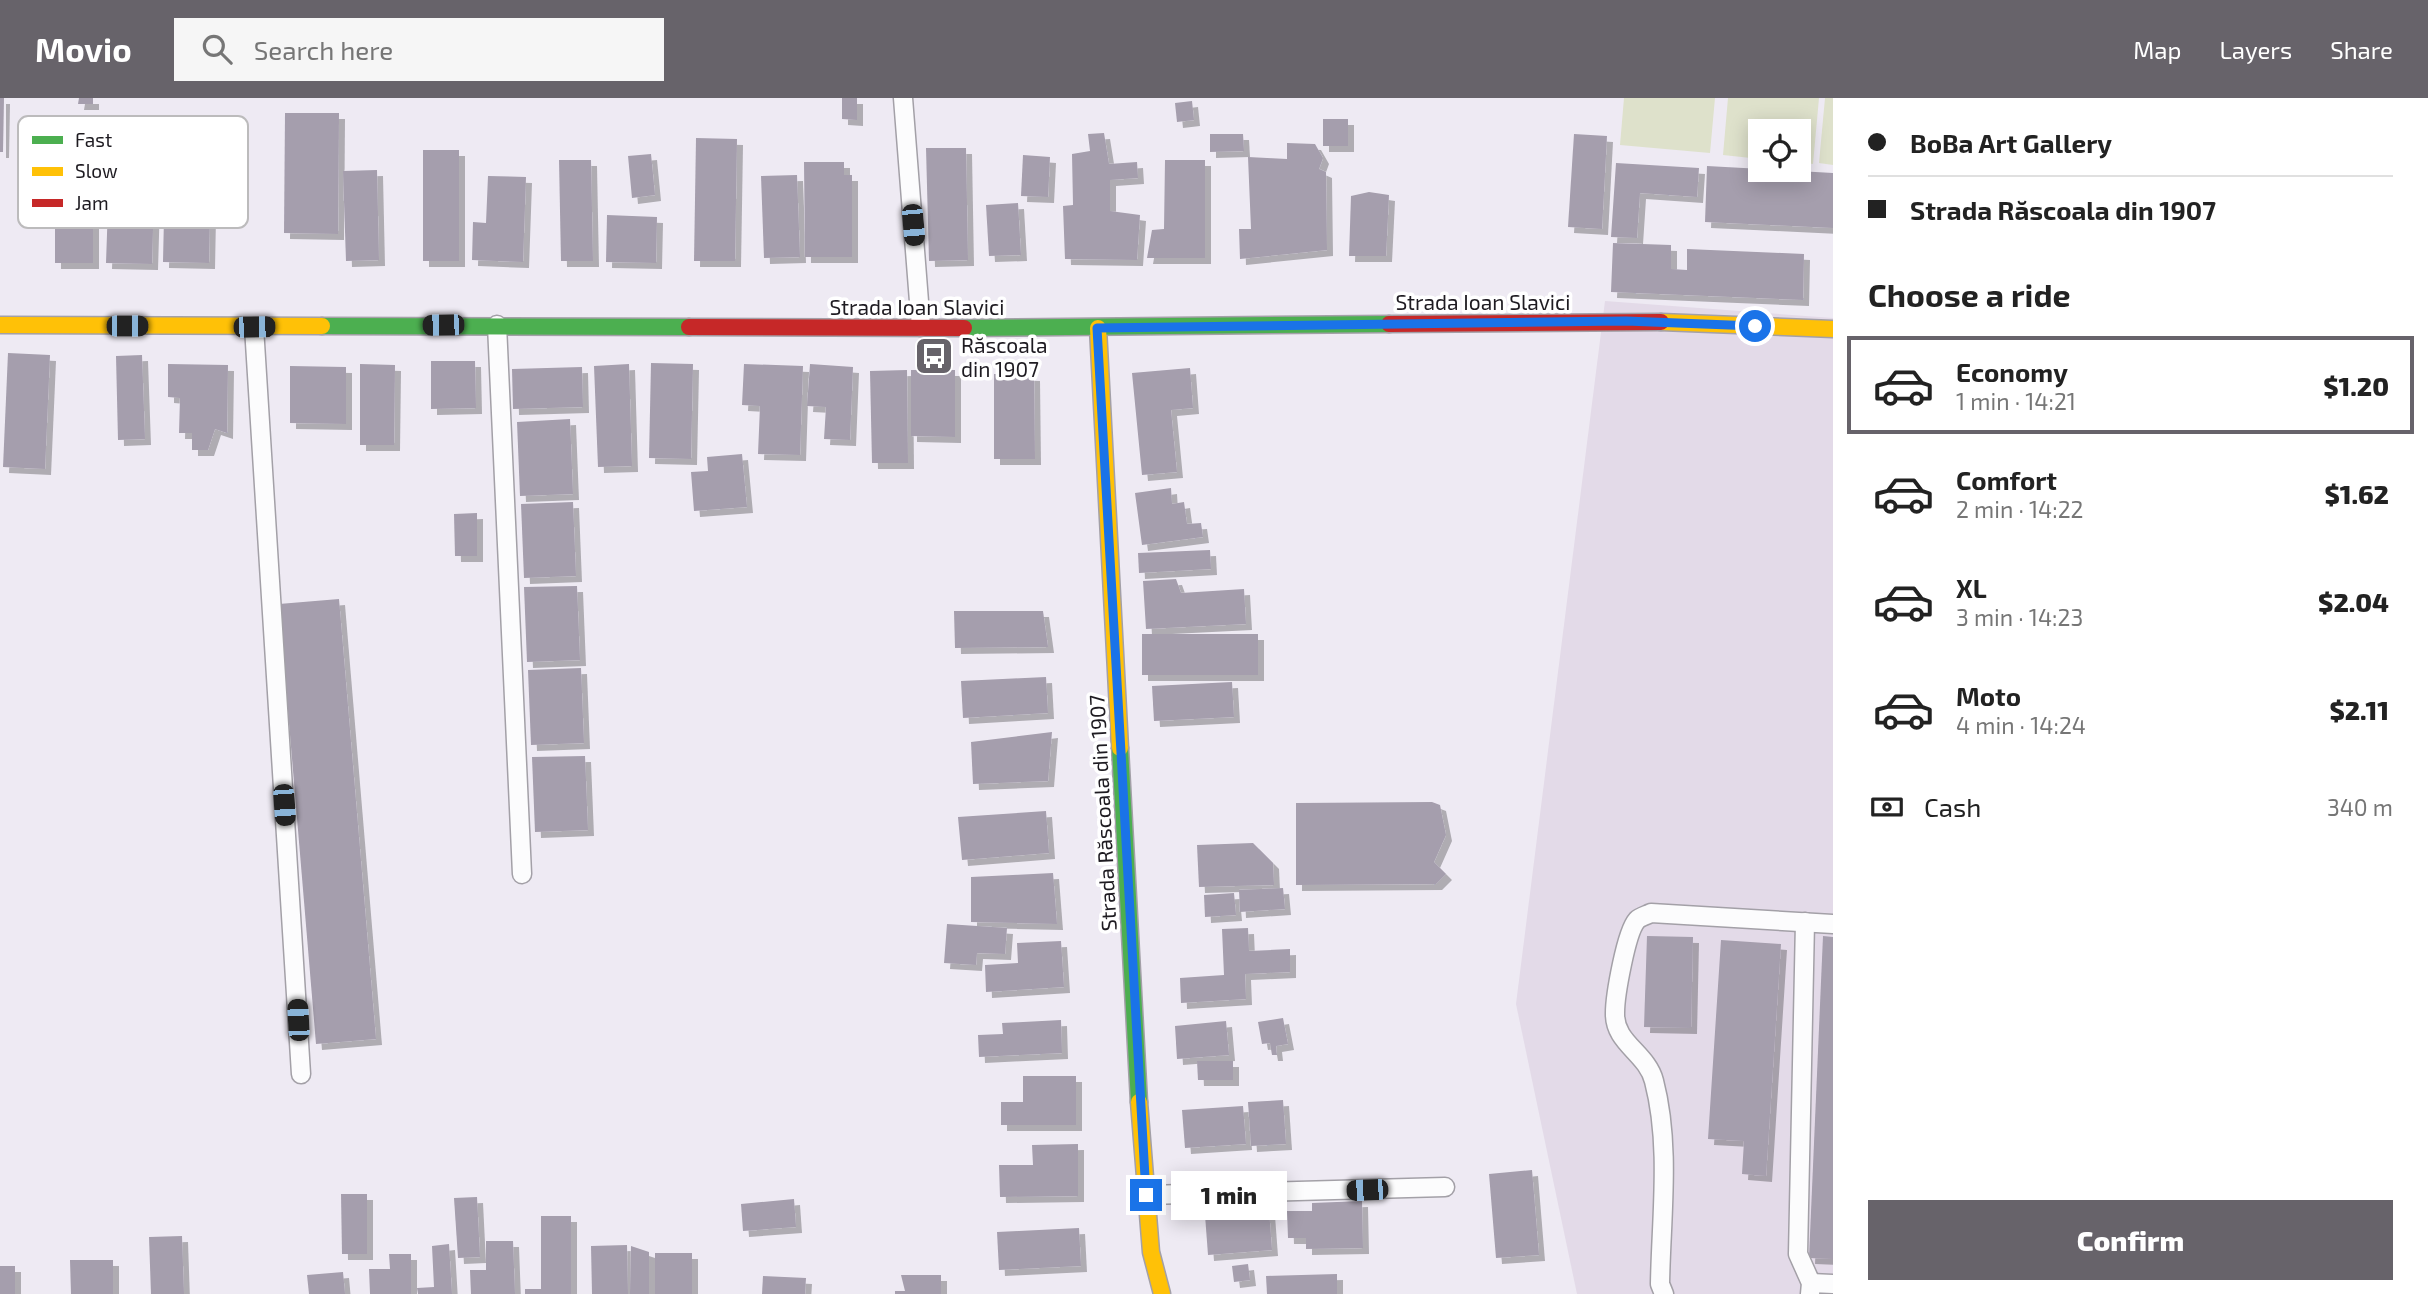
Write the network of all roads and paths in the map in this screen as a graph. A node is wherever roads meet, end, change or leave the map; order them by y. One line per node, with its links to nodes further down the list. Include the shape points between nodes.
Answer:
1 (903, 98): 5 (lane)
2 (0, 325): 4 (main road, Strada Ioan Slavici)
3 (497, 325): 4 (main road, Strada Ioan Slavici); 5 (main road, Strada Ioan Slavici); 8 (lane)
4 (254, 327): 11 (lane)
5 (922, 327): 6 (main road, Strada Ioan Slavici)
6 (1097, 328): 7 (main road, Strada Ioan Slavici, via 1626,321); 13 (main road, Strada Răscoala din 1907)
7 (1833, 329)
8 (522, 874)
9 (1805, 922): 10 (lane); 15 (lane, via 1798,1254); 17 (lane, via 1651,913 1638,919 1630,932 1615,1014 1618,1034 1654,1081 1663,1142 1660,1284)
10 (1833, 924)
11 (301, 1074)
12 (1445, 1187): 13 (lane)
13 (1146, 1195): 16 (main road, Strada Răscoala din 1907, via 1150,1252)
14 (1833, 1284): 15 (lane)
15 (1811, 1288)
16 (1162, 1294)
17 (1664, 1294)

